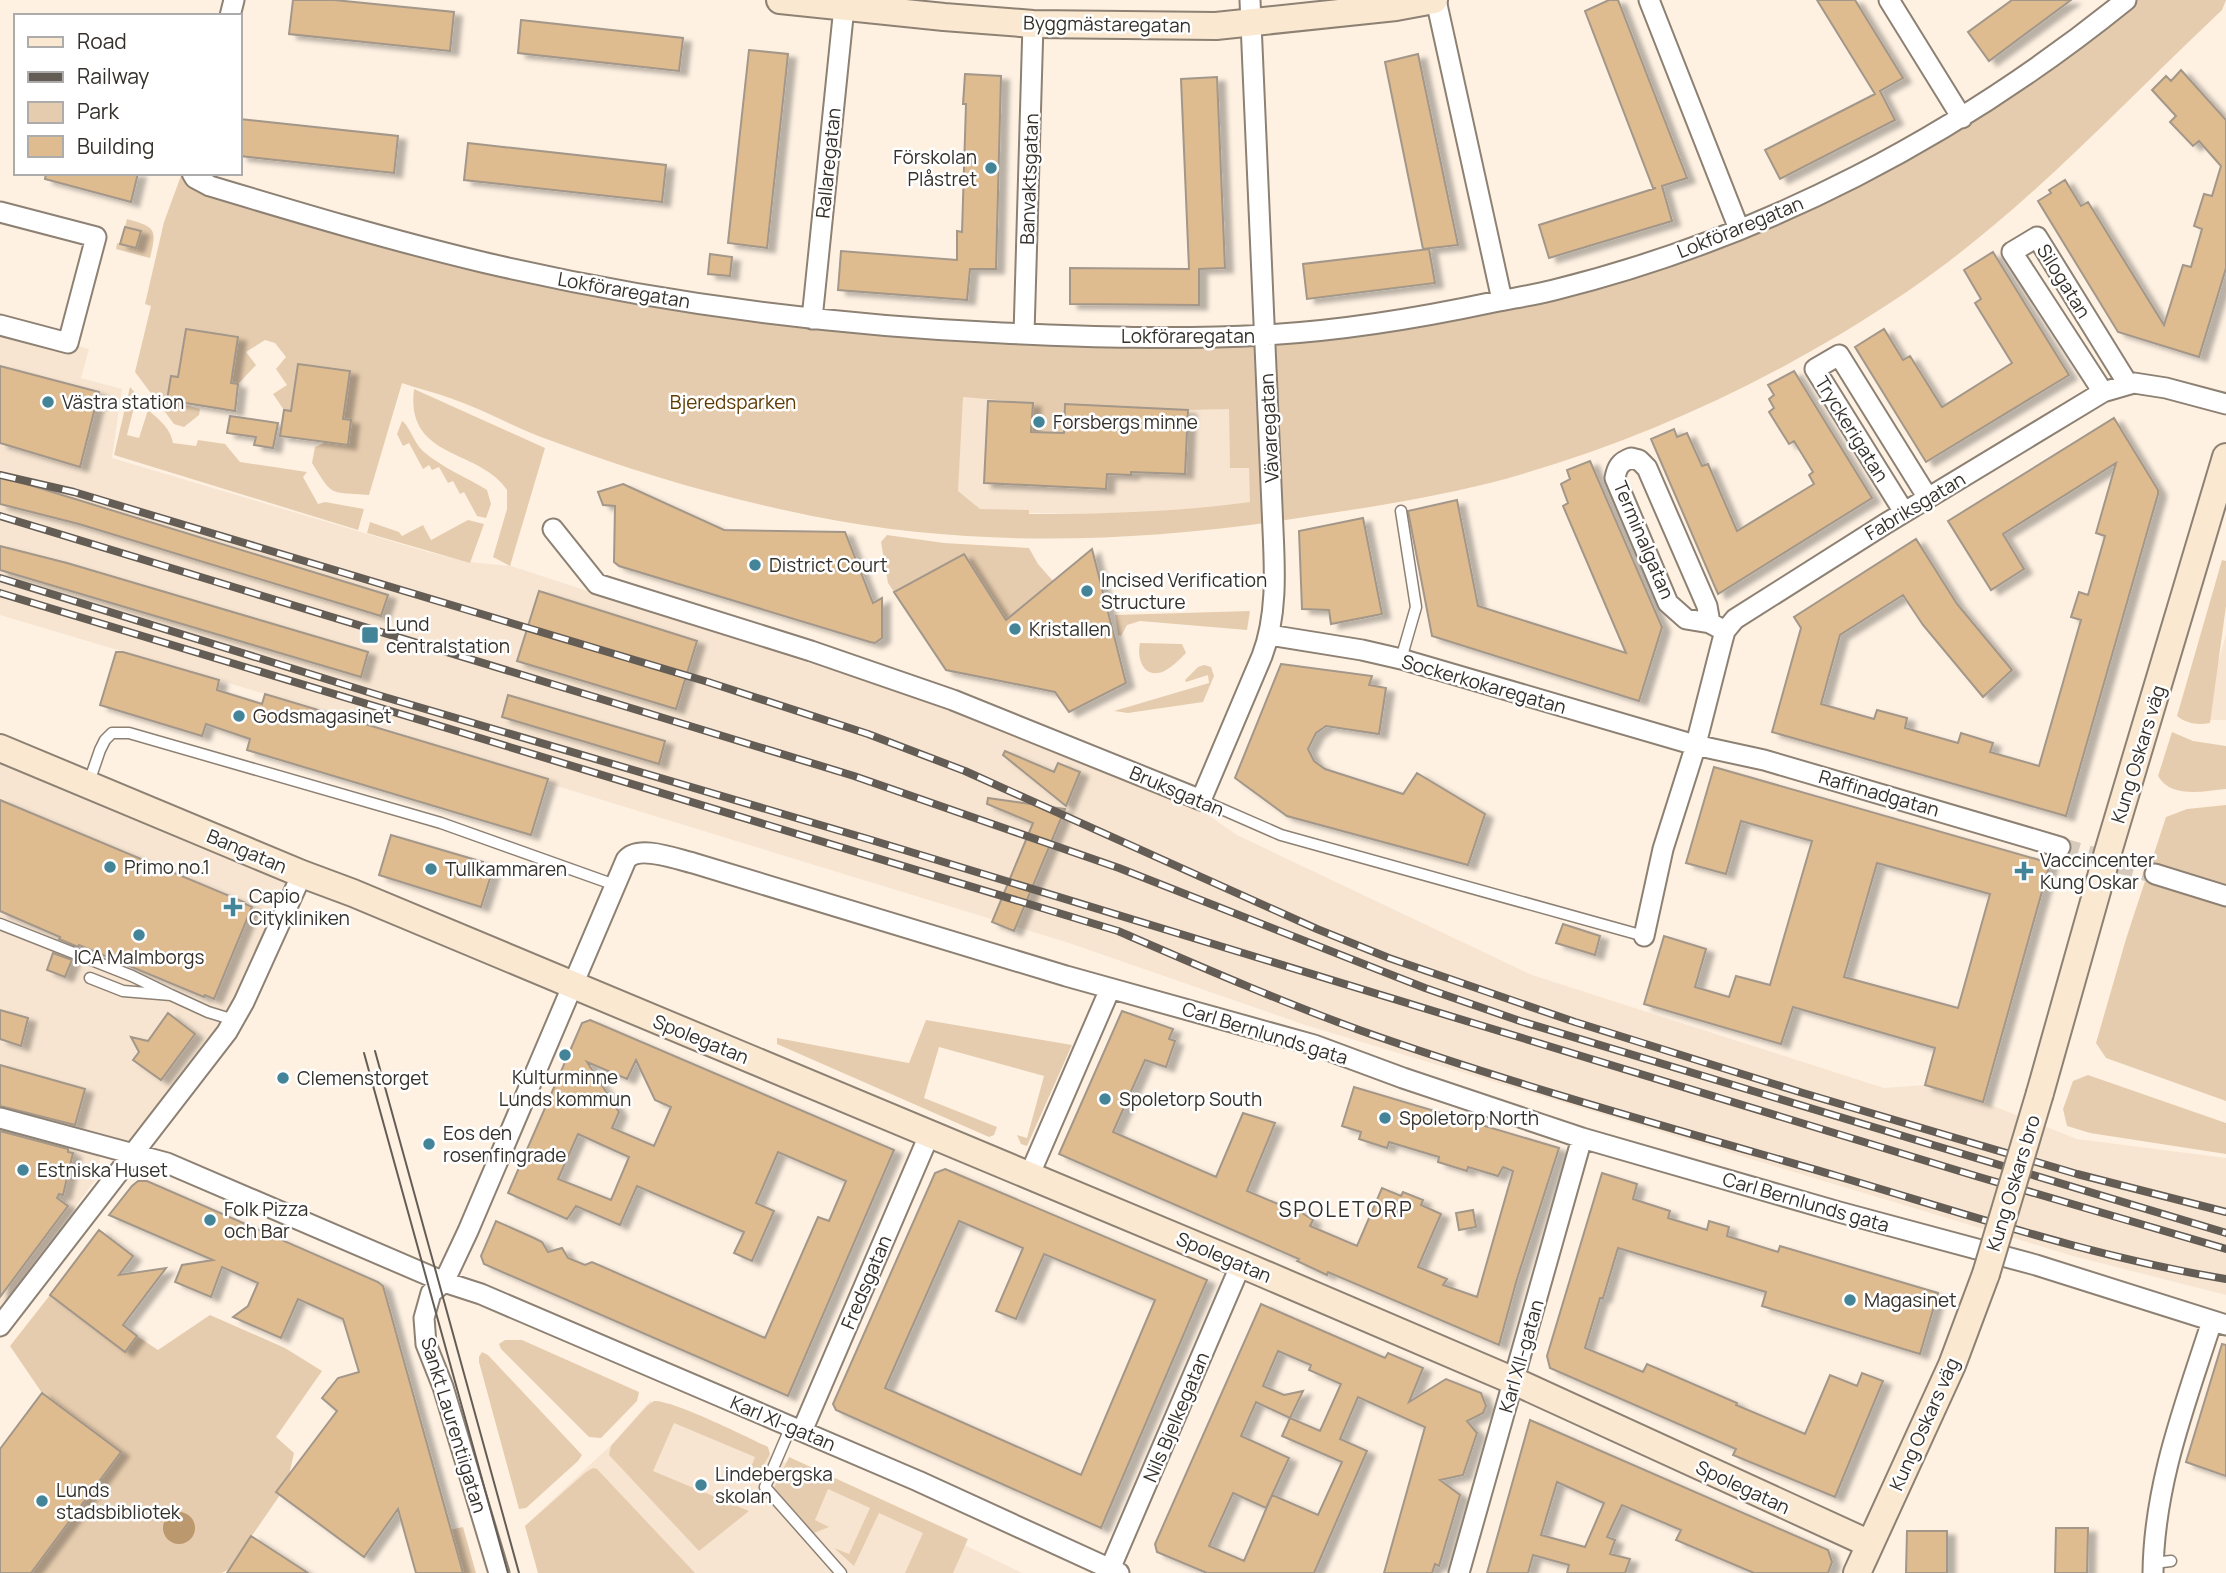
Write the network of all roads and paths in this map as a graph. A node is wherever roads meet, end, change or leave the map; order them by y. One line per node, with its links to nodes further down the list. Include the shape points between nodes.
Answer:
1 (780, 0): 6 (street, Byggmästaregatan)
2 (1435, 0): 8 (street, Byggmästaregatan, via 1396,6); 14 (street)
3 (1649, 0): 13 (street)
4 (1889, 0): 10 (street)
5 (2126, 0): 10 (street, Lokföraregatan, via 2053,57)
6 (844, 7): 7 (street, Byggmästaregatan); 15 (street, Rallaregatan)
7 (945, 9): 9 (street, Byggmästaregatan)
8 (1250, 11): 9 (street, Byggmästaregatan, via 1216,26); 18 (street, Vävaregatan)
9 (1033, 24): 17 (street, Banvaktsgatan)
10 (1962, 118): 13 (street, Lokföraregatan, via 1855,178)
11 (193, 175): 15 (street, Lokföraregatan, via 209,186 478,261 654,297)
12 (0, 212): 16 (street, via 96,237 68,343)
13 (1739, 229): 14 (street, Lokföraregatan, via 1624,271)
14 (1502, 300): 18 (street, Lokföraregatan, via 1401,320)
15 (812, 319): 17 (street, Lokföraregatan)
16 (0, 325)
17 (1024, 334): 18 (street, Lokföraregatan)
18 (1265, 335): 28 (street, Vävaregatan, via 1274,559)
19 (2128, 384): 20 (street, Fabriksgatan); 20 (street, Silogatan, via 2037,237 2012,252); 21 (street, Fabriksgatan, via 2166,388)
20 (2103, 392): 23 (street, Fabriksgatan)
21 (2226, 404)
22 (2226, 457): 46 (street, Kung Oskars väg)
23 (1927, 498): 25 (street, Fabriksgatan); 25 (street, Tryckerigatan, via 1839,355 1815,369)
24 (1401, 512): 29 (lane, via 1416,607)
25 (1904, 512): 27 (street, Fabriksgatan)
26 (553, 529): 33 (street, Bruksgatan, via 597,584 953,699)
27 (1718, 627): 27 (street, Terminalgatan, via 1647,468 1639,460 1622,461 1615,478 1668,603 1686,619); 30 (street)
28 (1269, 635): 29 (street, Sockerkokaregatan); 33 (street, Vävaregatan)
29 (1401, 659): 30 (street, Sockerkokaregatan)
30 (1695, 746): 34 (street, Raffinadgatan, via 1764,760); 40 (street, Bruksgatan, via 1663,849)
31 (0, 748): 32 (street, Bangatan)
32 (88, 785): 35 (street, Bangatan); 37 (lane, via 105,740 112,733 129,733 442,823)
33 (1200, 800): 40 (lane, Bruksgatan, via 1281,835)
34 (2060, 847)
35 (302, 874): 42 (street, Bangatan); 45 (street)
36 (2155, 874): 38 (street)
37 (615, 885): 42 (street, Carl Bernlunds gata); 43 (street, Carl Bernlunds gata, via 629,855 645,852)
38 (2226, 896)
39 (0, 924): 44 (lane)
40 (1644, 936)
41 (90, 978): 44 (lane, via 123,991)
42 (572, 986): 48 (street, Spolegatan); 54 (street)
43 (1110, 989): 49 (street, Carl Bernlunds gata, via 1314,1045); 51 (street)
44 (171, 995): 45 (lane)
45 (234, 1020): 50 (street)
46 (2040, 1093): 53 (street, Kung Oskars bro, bridge)
47 (0, 1118): 50 (street)
48 (930, 1133): 51 (street, Spolegatan); 58 (street, Fredsgatan)
49 (1581, 1138): 55 (street, Carl Bernlunds gata, via 2036,1265); 57 (street, Karl XII-gatan)
50 (132, 1154): 54 (street, via 167,1163); 56 (street)
51 (1029, 1175): 52 (street, Spolegatan)
52 (1241, 1264): 57 (street, Spolegatan); 61 (street, Nils Bjelkegatan)
53 (1986, 1274): 59 (street, Kung Oskars väg, via 1952,1365)
54 (444, 1282): 58 (street, Karl XI-gatan); 62 (street, Sankt Laurentiigatan, via 430,1293 424,1318 426,1344)
55 (2219, 1323): 60 (street, via 2170,1449 2155,1522)
56 (0, 1326)
57 (1514, 1381): 59 (street, Spolegatan); 64 (street, Karl XII-gatan)
58 (797, 1429): 61 (street, Karl XI-gatan); 63 (lane, via 765,1488)
59 (1870, 1544): 65 (street, Kung Oskars väg)
60 (2159, 1566)
61 (1114, 1571)
62 (499, 1573)
63 (841, 1573)
64 (1459, 1573)
65 (1857, 1573)

